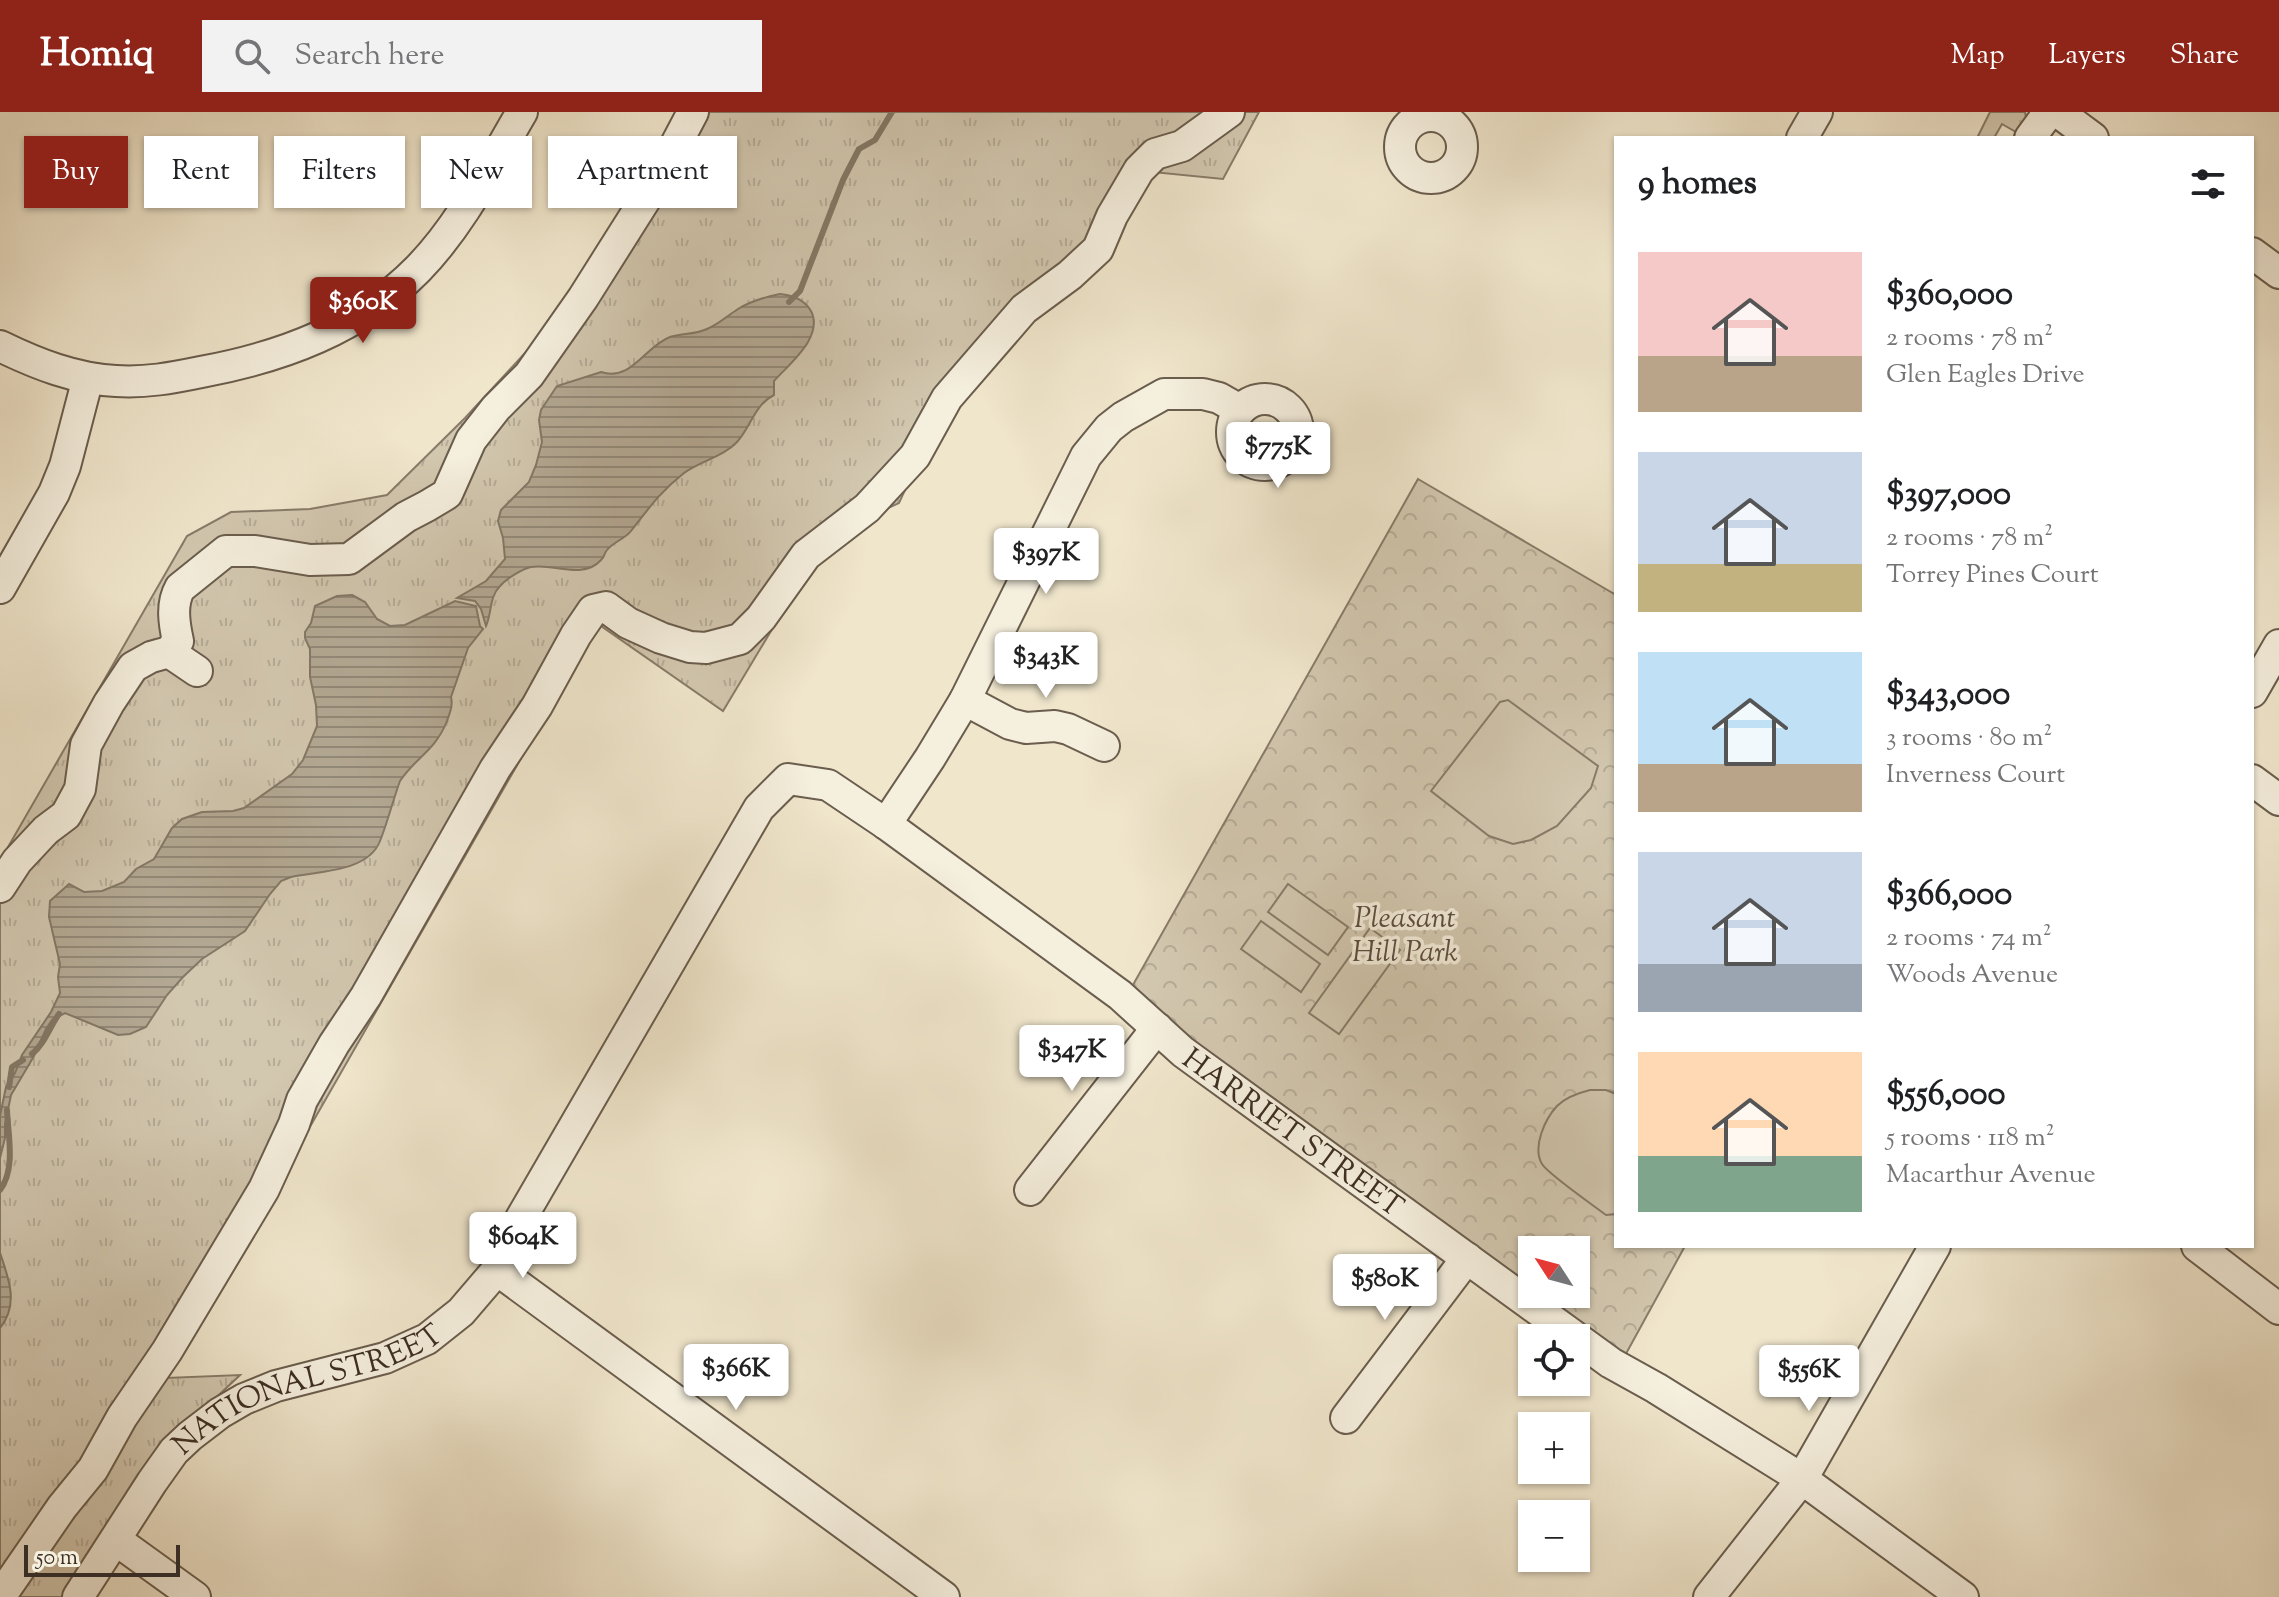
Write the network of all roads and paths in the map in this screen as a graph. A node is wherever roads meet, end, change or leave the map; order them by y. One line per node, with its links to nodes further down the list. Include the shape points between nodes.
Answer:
1 (522, 112): 11 (street, via 450,231 418,269 367,311 320,338 245,363 152,381)
2 (693, 112): 15 (street, via 583,298 529,375 471,440 447,494 349,559 226,551 180,588 174,608 178,641)
3 (1229, 112): 35 (street, via 1182,146 1155,154 1139,170 1098,249 1024,309 947,398 915,456 867,508 806,555 740,639 690,647 628,623 606,607 593,610 334,1044 302,1100 264,1189 167,1351 93,1469)
4 (1817, 112): 6 (street)
5 (2049, 112): 7 (street)
6 (1803, 136)
7 (2031, 136)
8 (2254, 254): 9 (street)
9 (2279, 273)
10 (0, 346): 11 (street)
11 (88, 378): 13 (street, via 54,493)
12 (1240, 410): 18 (street, via 1203,394 1164,394 1109,428 1086,456)
13 (0, 588)
14 (2279, 645): 17 (street)
15 (169, 652): 16 (street); 24 (street, via 133,667 86,745 80,789 66,815 17,861)
16 (197, 671)
17 (2254, 689)
18 (965, 700): 19 (street, via 1010,724 1068,729); 23 (street)
19 (1104, 746)
20 (788, 779): 23 (street, HARRIET STREET, via 828,785); 30 (street, NATIONAL STREET, via 759,808 520,1220)
21 (2254, 781): 22 (street)
22 (2279, 800)
23 (886, 824): 25 (street, HARRIET STREET, via 1120,995)
24 (0, 887)
25 (1157, 1028): 26 (street); 29 (street, HARRIET STREET)
26 (1030, 1190)
27 (1934, 1248): 33 (street)
28 (2200, 1248): 31 (street)
29 (1467, 1258): 32 (street); 33 (street, HARRIET STREET, via 1611,1363)
30 (497, 1270): 34 (street, NATIONAL STREET, via 453,1319 411,1348 276,1386 220,1413 174,1451); 38 (street)
31 (2279, 1309)
32 (1346, 1418)
33 (1802, 1479): 39 (street); 40 (street, HARRIET STREET)
34 (116, 1540): 36 (street, NATIONAL STREET); 37 (street)
35 (0, 1597)
36 (78, 1597)
37 (195, 1597)
38 (944, 1597)
39 (1709, 1597)
40 (1963, 1597)

